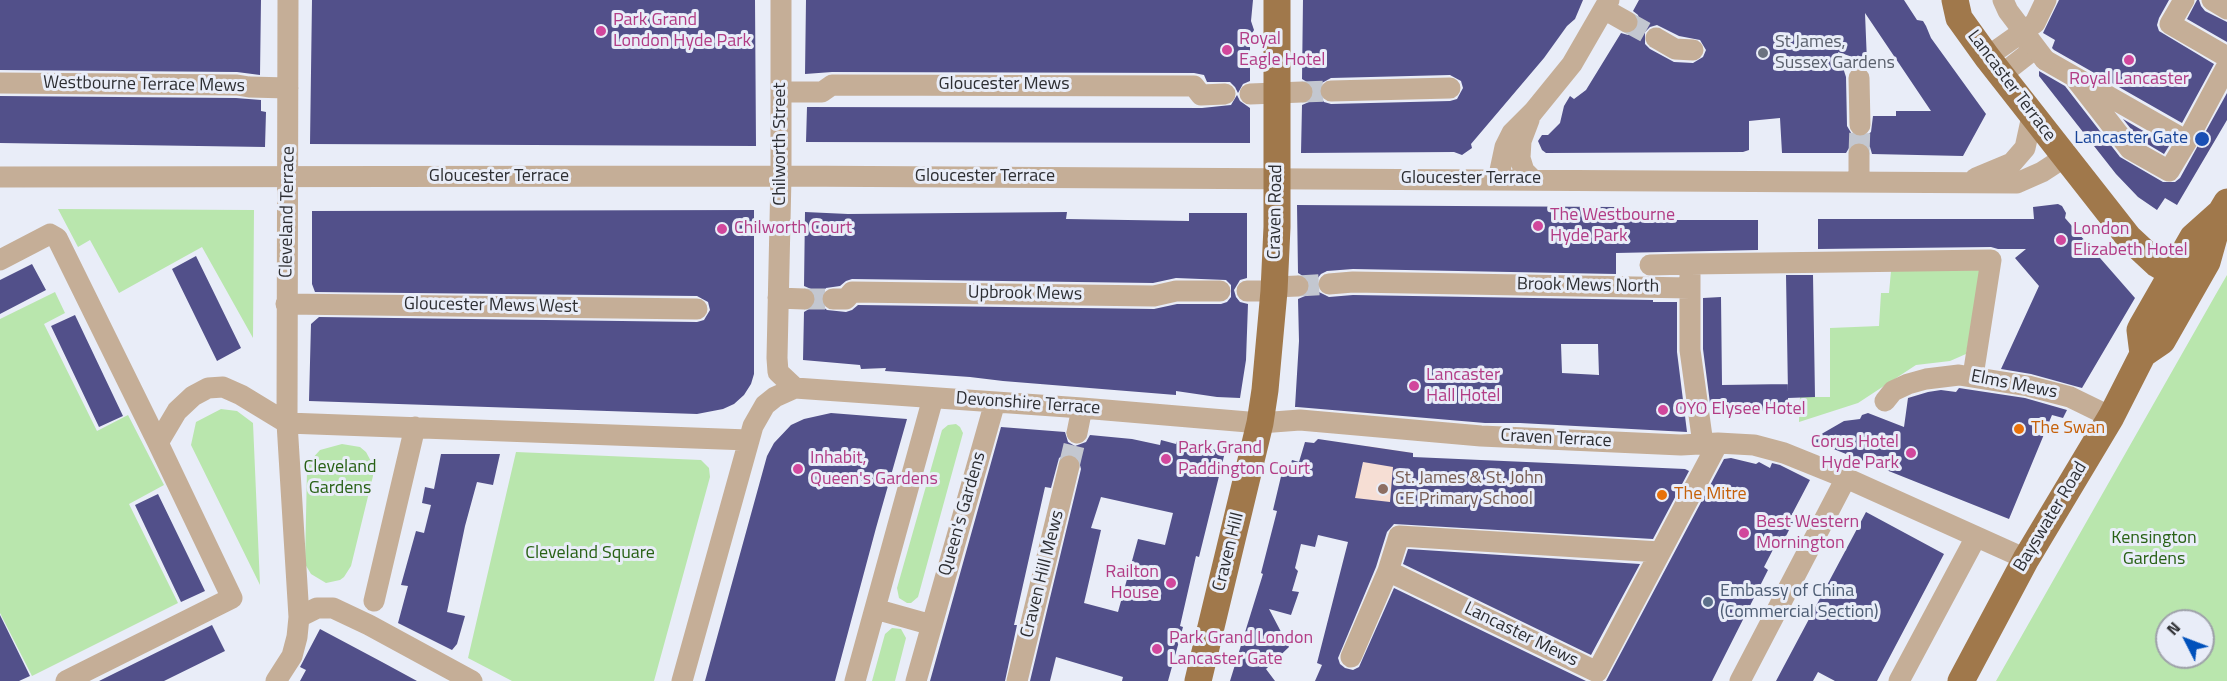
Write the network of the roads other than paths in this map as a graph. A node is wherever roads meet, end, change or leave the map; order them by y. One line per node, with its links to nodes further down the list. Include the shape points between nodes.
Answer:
1 (288, 0): 21 (street, Cleveland Terrace)
2 (781, 0): 24 (street, Chilworth Street)
3 (1277, 0): 25 (main road, Craven Road)
4 (1940, 0): 10 (main road, Lancaster Terrace)
5 (2003, 0): 19 (street, bridge, via 2045,60)
6 (2046, 0): 16 (street, via 2035,23 2021,33 2033,50)
7 (2184, 0): 15 (street, via 2170,24)
8 (2212, 0): 11 (street)
9 (1606, 5): 12 (street); 28 (street, via 1572,64)
10 (1957, 9): 16 (main road, Lancaster Terrace)
11 (2227, 9)
12 (1627, 22)
13 (1656, 38): 14 (street, via 1675,49)
14 (1693, 50)
15 (2227, 57)
16 (1994, 66): 29 (main road, Lancaster Terrace)
17 (2227, 66): 31 (street)
18 (1859, 78): 30 (street)
19 (2075, 78): 31 (street); 31 (street, via 2130,149 2169,171)
20 (0, 83): 21 (street, Westbourne Terrace Mews)
21 (288, 88): 36 (street, Cleveland Terrace)
22 (1450, 88): 23 (street)
23 (1332, 91)
24 (781, 92): 26 (street, Gloucester Mews, via 822,92 832,85 1194,86 1201,95); 34 (street, Chilworth Street)
25 (1289, 92): 27 (street); 37 (main road, Craven Road)
26 (1225, 94)
27 (1250, 94)
28 (1533, 112): 38 (street, via 1524,132 1520,158); 39 (street, via 1512,133)
29 (2032, 116): 33 (main road, Lancaster Terrace); 41 (street, Gloucester Terrace, via 2025,148 2012,163)
30 (1860, 125)
31 (2187, 141)
32 (1859, 154): 40 (street)
33 (2065, 157): 41 (street, Gloucester Terrace, via 2017,183); 46 (main road, Lancaster Terrace, via 2129,238)
34 (781, 176): 36 (street, Gloucester Terrace); 37 (street, Gloucester Terrace); 52 (street, Chilworth Street)
35 (0, 177): 36 (street, Gloucester Terrace)
36 (289, 177): 55 (street, Cleveland Terrace)
37 (1276, 179): 39 (street, Gloucester Terrace); 48 (main road, Craven Road)
38 (1532, 179): 39 (street, Gloucester Terrace); 40 (street, Gloucester Terrace)
39 (1498, 180)
40 (1859, 181): 41 (street, Gloucester Terrace)
41 (1970, 181)
42 (2224, 207): 46 (main road, Bayswater Road, via 2193,237); 57 (main road, Bayswater Road, via 2207,262 2162,341)
43 (0, 260): 70 (street, via 50,234 57,238)
44 (1690, 264): 45 (street); 49 (street); 58 (street, via 1991,260)
45 (1650, 265)
46 (2172, 273): 57 (main road, Bayswater Road, via 2140,330)
47 (1329, 284): 49 (street, Brook Mews North)
48 (1282, 288): 51 (street); 66 (main road, Craven Road)
49 (1690, 288): 71 (street, via 1690,350)
50 (1220, 291): 54 (street, Upbrook Mews, via 1176,291 1154,296 852,292 846,299)
51 (1247, 291)
52 (778, 298): 53 (street); 59 (street, Chilworth Street, via 778,372)
53 (804, 299)
54 (833, 299)
55 (286, 304): 56 (street, Gloucester Mews West); 65 (street, Cleveland Terrace)
56 (696, 309)
57 (2143, 354): 64 (main road, Bayswater Road)
58 (1973, 376): 61 (street, Elms Mews, via 1908,384 1893,391); 64 (street, Elms Mews, via 2070,397)
59 (795, 388): 60 (street, Devonshire Terrace); 69 (street, via 765,405)
60 (933, 398): 62 (street, Devonshire Terrace); 79 (street)
61 (1885, 401)
62 (995, 402): 63 (street, Devonshire Terrace); 81 (street, Queen's Gardens)
63 (1082, 408): 66 (street, Devonshire Terrace); 68 (street)
64 (2111, 417): 76 (main road, Bayswater Road)
65 (287, 423): 67 (street); 70 (street, via 242,394 223,387 208,388 177,411); 80 (street)
66 (1260, 423): 71 (street, Craven Terrace, via 1300,420 1481,436); 90 (main road, Craven Hill)
67 (414, 427): 69 (street); 78 (street)
68 (1077, 434)
69 (748, 440): 86 (street)
70 (158, 443): 83 (street, via 232,598)
71 (1710, 443): 73 (street, Craven Terrace, via 1754,445); 75 (street, Lancaster Mews)
72 (1069, 466): 89 (street, Craven Hill Mews)
73 (1846, 478): 74 (street); 91 (street)
74 (1976, 537): 76 (street); 92 (street)
75 (1660, 552): 77 (street, via 1399,536); 77 (street, Lancaster Mews, via 1597,672)
76 (2026, 559): 93 (main road, Bayswater Road)
77 (1388, 571): 82 (street)
78 (374, 601)
79 (875, 609): 81 (street); 87 (street)
80 (299, 617): 84 (street, via 292,656); 85 (street, via 317,609 333,608)
81 (932, 625): 88 (street, Queen's Gardens)
82 (1351, 657)
83 (66, 681)
84 (276, 681)
85 (472, 681)
86 (682, 681)
87 (855, 681)
88 (916, 681)
89 (1017, 681)
90 (1198, 681)
91 (1740, 681)
92 (1899, 681)
93 (1961, 681)

